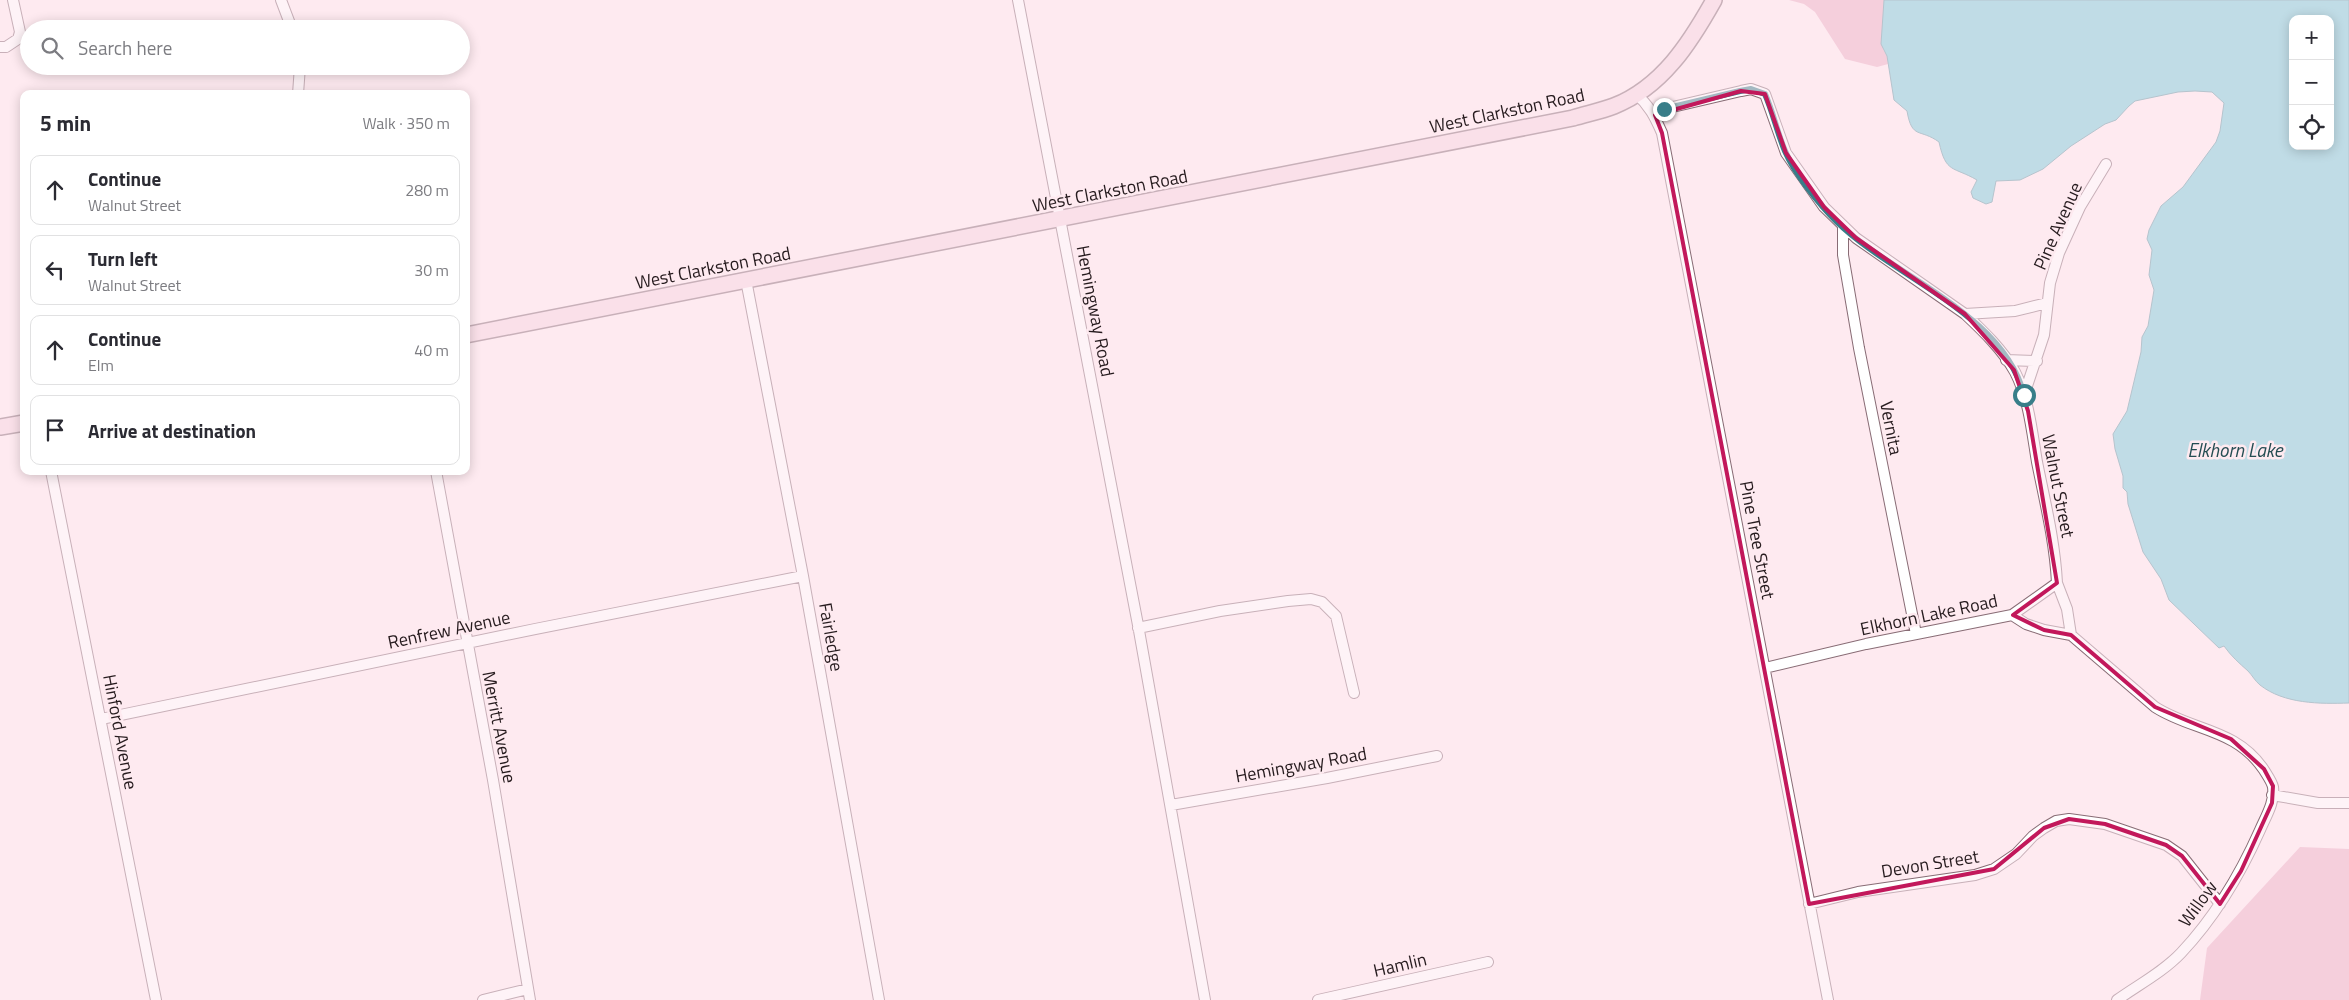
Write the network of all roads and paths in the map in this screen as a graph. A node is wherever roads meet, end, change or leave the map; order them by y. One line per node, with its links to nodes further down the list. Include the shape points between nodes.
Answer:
1 (13, 0): 6 (street, via 20,32 18,40)
2 (281, 0): 5 (street)
3 (1018, 0): 12 (street, Hemingway Road)
4 (1714, 0): 9 (main road, West Clarkston Road, via 1677,58 1649,86)
5 (289, 20)
6 (0, 47)
7 (299, 75): 8 (street)
8 (298, 90)
9 (1636, 94): 10 (street, Pine Tree Street); 12 (main road, West Clarkston Road, via 1614,106 1573,118)
10 (1654, 115): 13 (street, Walnut Street, via 1664,109 1751,89 1765,94 1786,153 1824,207); 32 (street, Pine Tree Street, via 1662,133)
11 (2106, 164): 15 (street, Pine Avenue, via 2080,206 2059,253)
12 (1061, 219): 14 (main road, West Clarkston Road); 28 (street, Hemingway Road)
13 (1843, 227): 16 (street, Walnut Street); 29 (street, Vernita, via 1843,255 1859,348)
14 (746, 280): 17 (main road, West Clarkston Road); 25 (street, Fairledge)
15 (2047, 303): 16 (street, via 2015,310); 19 (street)
16 (1965, 314): 18 (street, Walnut Street)
17 (470, 334)
18 (2006, 360): 19 (street); 20 (street, Walnut Street)
19 (2037, 361): 20 (street)
20 (2024, 395): 26 (street, Walnut Street, via 2051,526)
21 (20, 424): 22 (main road)
22 (0, 427)
23 (52, 475): 34 (street, Hinford Avenue)
24 (437, 475): 31 (street, Merritt Avenue)
25 (804, 576): 31 (street, Renfrew Avenue); 46 (street, Fairledge)
26 (2058, 583): 27 (street); 30 (street, Walnut Street)
27 (2012, 615): 29 (street, Elkhorn Lake Road); 30 (street, Elkhorn Lake Road, via 2035,627)
28 (1138, 628): 33 (street, via 1279,602 1311,599 1322,602 1336,616); 38 (street, Hemingway Road)
29 (1916, 634): 32 (street, Elkhorn Lake Road)
30 (2071, 635): 36 (street, Elkhorn Lake Road, via 2163,712 2231,739 2264,769 2273,786)
31 (467, 644): 34 (street, Renfrew Avenue); 42 (street, Merritt Avenue)
32 (1765, 668): 39 (street, Pine Tree Street)
33 (1354, 693)
34 (102, 719): 43 (street, Hinford Avenue)
35 (1437, 756): 38 (street, Hemingway Road)
36 (2272, 796): 37 (street, via 2318,803); 40 (street, Willow, via 2272,803 2246,862)
37 (2349, 803)
38 (1171, 805): 47 (street, Hemingway Road)
39 (1809, 904): 40 (street, Devon Street, via 1858,892 1975,875 1994,869 2044,828 2056,821 2069,820 2105,824 2166,844 2182,856); 49 (street, Pine Tree Street)
40 (2220, 904): 50 (street, Willow, via 2172,961)
41 (1488, 962): 48 (street, Hamlin)
42 (528, 989): 44 (street); 45 (street, Merritt Avenue)
43 (156, 1000)
44 (483, 1000)
45 (530, 1000)
46 (879, 1000)
47 (1206, 1000)
48 (1318, 1000)
49 (1828, 1000)
50 (2117, 1000)

